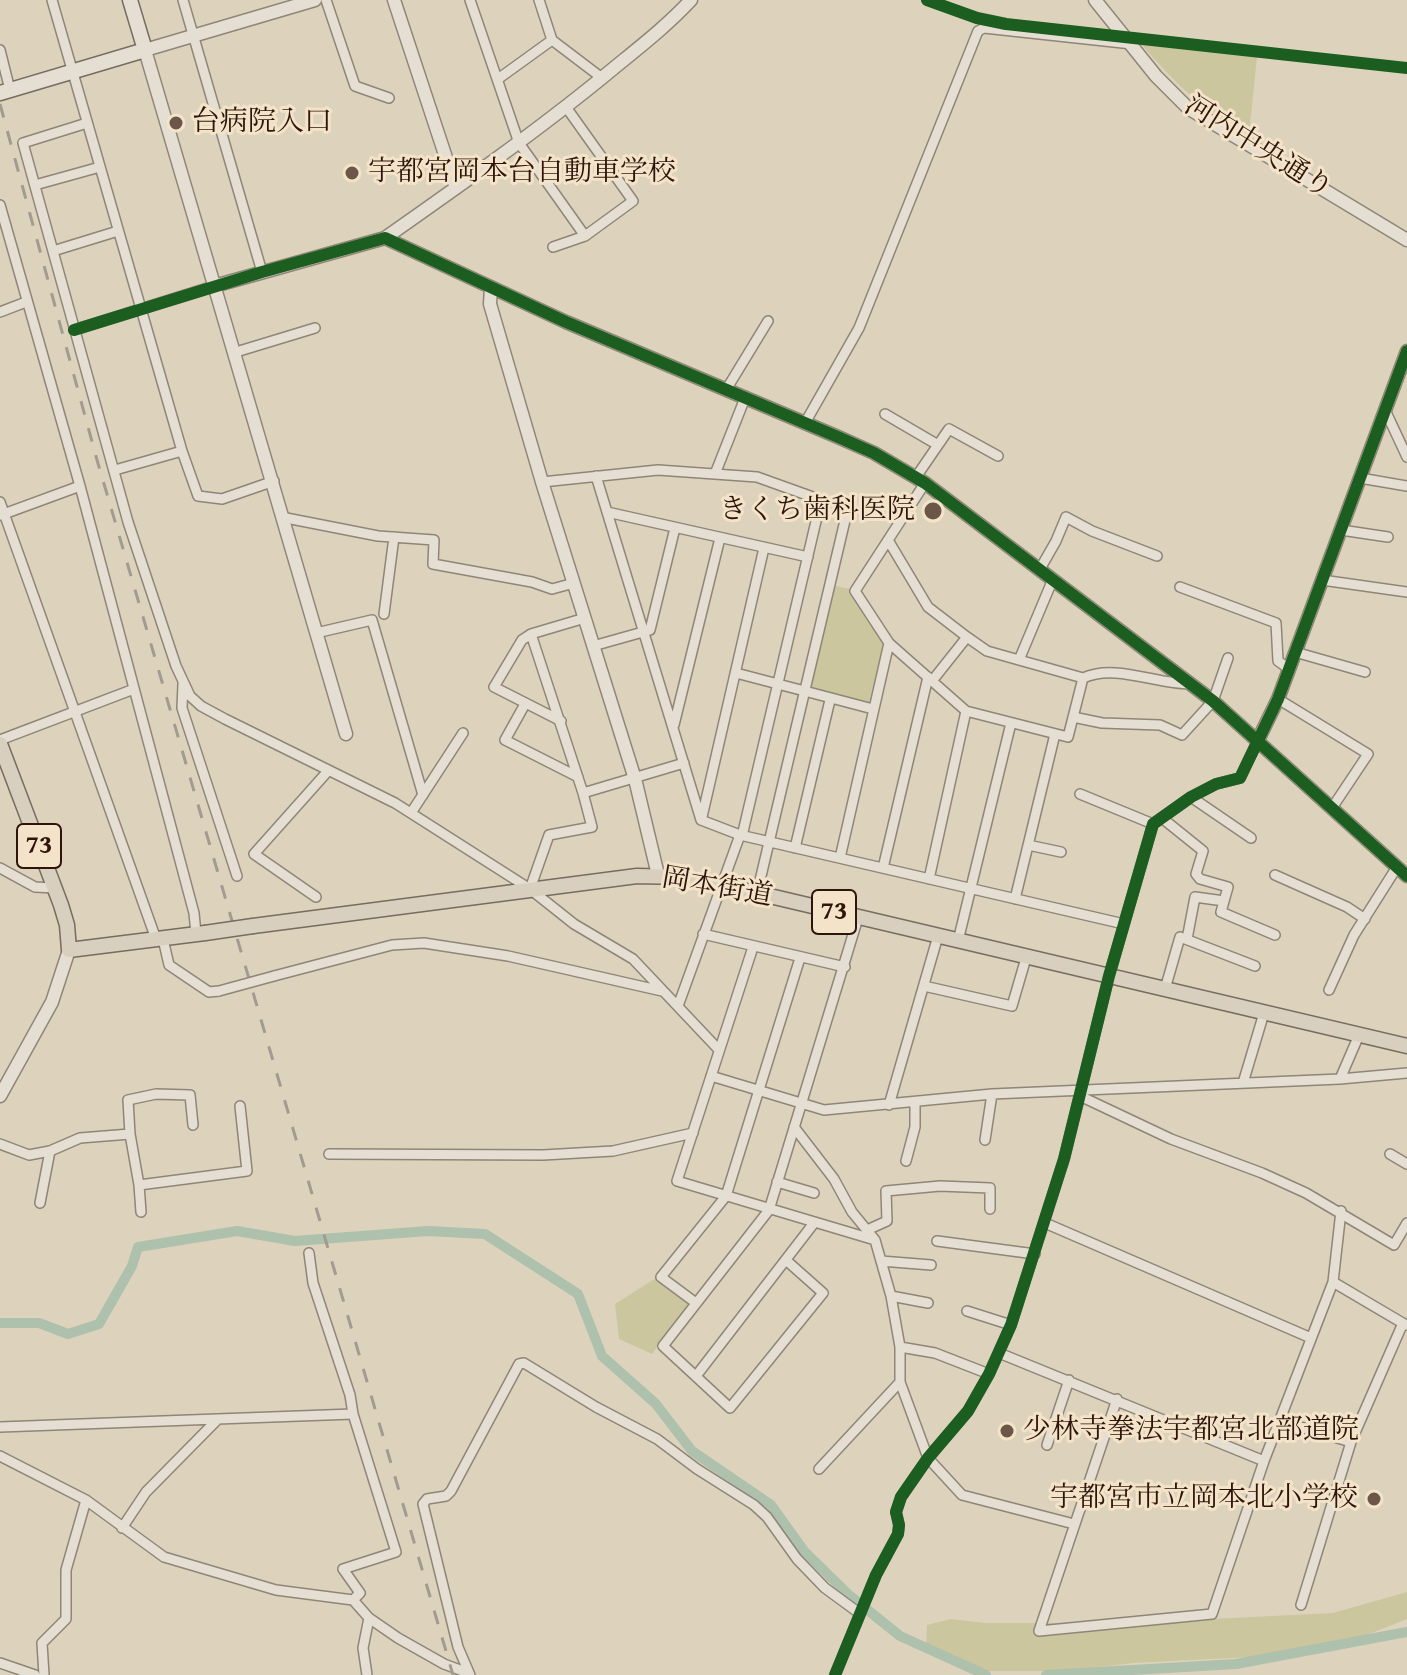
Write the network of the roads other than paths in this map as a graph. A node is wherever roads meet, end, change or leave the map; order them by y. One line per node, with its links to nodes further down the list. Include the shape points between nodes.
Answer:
1 (52, 0): 16 (street)
2 (130, 0): 15 (main road)
3 (183, 0): 11 (street)
4 (315, 0): 11 (street)
5 (326, 0): 20 (street, via 355,86)
6 (394, 0): 26 (street)
7 (470, 0): 18 (street)
8 (539, 0): 12 (street)
9 (691, 0): 17 (street)
10 (1095, 0): 13 (street, 河内中央通り)
11 (194, 35): 15 (street); 34 (street)
12 (552, 40): 17 (street); 18 (street)
13 (1132, 44): 31 (street, 河内中央通り, via 1188,108); 49 (street, via 978,31 859,328)
14 (0, 50): 19 (street)
15 (145, 50): 16 (main road); 35 (street)
16 (73, 70): 19 (main road); 22 (street)
17 (602, 78): 21 (street)
18 (498, 79): 23 (street)
19 (5, 92)
20 (389, 98)
21 (566, 107): 23 (street); 29 (street, via 633,201)
22 (87, 123): 24 (street); 25 (street, via 23,143)
23 (519, 143): 26 (street); 29 (street)
24 (100, 167): 25 (street); 28 (street)
25 (35, 185): 33 (street)
26 (456, 188): 30 (street)
27 (0, 205): 37 (street)
28 (118, 231): 33 (street); 38 (street)
29 (585, 236): 32 (street)
30 (385, 238): 34 (street); 36 (street)
31 (1407, 240)
32 (553, 247)
33 (53, 251): 42 (street)
34 (262, 272): 35 (street)
35 (214, 286): 38 (street); 44 (street)
36 (491, 287): 45 (street); 60 (street, via 490,304)
37 (26, 302): 39 (street); 61 (street)
38 (142, 310): 42 (street); 51 (street)
39 (0, 312)
40 (768, 321): 45 (street)
41 (315, 328): 44 (street)
42 (74, 330): 54 (street)
43 (1407, 351): 47 (street)
44 (236, 352): 59 (street)
45 (726, 390): 46 (street)
46 (745, 398): 49 (street); 55 (street)
47 (1385, 410): 53 (street); 57 (street)
48 (885, 414): 50 (street)
49 (805, 423): 58 (street)
50 (938, 445): 52 (street, via 949,429); 58 (street)
51 (182, 451): 54 (street); 59 (street, via 198,496 222,499)
52 (998, 456)
53 (1407, 457)
54 (115, 470): 99 (street)
55 (715, 474): 56 (street, via 658,470); 76 (street, via 757,477 821,500)
56 (596, 476): 60 (street); 64 (street)
57 (1360, 478): 62 (street); 69 (street)
58 (920, 480): 73 (street); 77 (street)
59 (274, 481): 67 (street)
60 (542, 482): 80 (street)
61 (80, 486): 66 (street); 102 (street)
62 (1407, 486)
63 (0, 502): 66 (street)
64 (607, 512): 68 (street); 86 (street)
65 (847, 512): 103 (street)
66 (2, 515): 110 (street)
67 (281, 517): 70 (street); 85 (street)
68 (675, 528): 72 (street); 86 (street, via 650,630)
69 (1341, 530): 71 (street); 79 (street)
70 (394, 537): 80 (street, via 434,540 433,564 552,589); 83 (street)
71 (1388, 537)
72 (720, 538): 74 (street); 114 (street)
73 (888, 540): 88 (street, via 928,607); 89 (street, via 855,591)
74 (764, 548): 76 (street); 96 (street)
75 (1157, 556): 77 (street, via 1066,517)
76 (808, 557): 101 (street)
77 (1040, 569): 78 (street)
78 (1053, 579): 93 (street); 100 (street)
79 (1322, 580): 82 (street); 91 (street)
80 (574, 583): 84 (street)
81 (1180, 587): 94 (street, via 1276,623 1278,661)
82 (1407, 592)
83 (384, 614)
84 (585, 618): 87 (street); 90 (street)
85 (316, 633): 116 (street); 126 (street, via 372,620)
86 (644, 633): 90 (street); 114 (street)
87 (531, 634): 107 (street, via 494,687); 112 (street)
88 (967, 637): 93 (street, via 987,651); 98 (street)
89 (889, 643): 98 (street); 108 (street)
90 (593, 646): 123 (street)
91 (1295, 652): 94 (street); 95 (street)
92 (1228, 658): 106 (street)
93 (1019, 660): 97 (street)
94 (1289, 669): 104 (street)
95 (1365, 672)
96 (736, 673): 101 (street); 130 (street)
97 (1083, 678): 100 (street, via 1096,672); 111 (street)
98 (930, 679): 109 (street); 140 (street)
99 (183, 683): 121 (street, via 201,706); 144 (street, via 182,708)
100 (1192, 684): 106 (street)
101 (778, 685): 103 (street); 132 (street)
102 (134, 689): 110 (street); 157 (street)
103 (805, 693): 105 (street); 134 (street)
104 (1278, 699): 118 (street); 128 (street, via 1368,754)
105 (830, 700): 108 (street); 136 (street)
106 (1213, 701): 111 (street, via 1182,735 1160,725); 118 (street)
107 (525, 704): 112 (street); 122 (street, via 505,740)
108 (873, 709): 138 (street)
109 (966, 711): 113 (street); 145 (street)
110 (76, 712): 119 (street); 161 (street)
111 (1073, 717): 117 (street, via 1068,737)
112 (561, 721): 122 (street)
113 (1011, 723): 117 (street); 149 (street)
114 (673, 726): 120 (street)
115 (463, 733): 126 (street)
116 (346, 734)
117 (1055, 734): 135 (street)
118 (1258, 740): 127 (street, via 1240,778); 128 (street)
119 (0, 742): 147 (main road, 73)
120 (684, 763): 123 (street); 130 (street)
121 (328, 771): 129 (street); 151 (street, via 254,854)
122 (578, 777): 124 (street)
123 (635, 779): 124 (street); 142 (street)
124 (583, 793): 148 (street, via 592,827 549,835)
125 (1080, 794): 131 (street)
126 (423, 795): 129 (street)
127 (1191, 797): 131 (street); 133 (street)
128 (1332, 808): 141 (street)
129 (411, 813): 148 (street)
130 (701, 820): 132 (street)
131 (1157, 821): 153 (street, via 1203,851 1196,874 1228,887); 156 (street)
132 (741, 835): 134 (street); 146 (street)
133 (1251, 838)
134 (768, 841): 136 (street); 150 (street)
135 (1028, 845): 137 (street); 152 (street)
136 (795, 848): 138 (street)
137 (1061, 852)
138 (840, 858): 140 (street)
139 (0, 868): 147 (street, via 35,887)
140 (883, 868): 145 (street)
141 (1402, 871): 155 (street)
142 (658, 875): 146 (main road, 岡本街道 / 73); 148 (main road, 岡本街道 / 73)
143 (1275, 875): 155 (street)
144 (237, 876)
145 (929, 879): 149 (street)
146 (720, 885): 150 (main road, 岡本街道 / 73); 158 (street)
147 (54, 888): 165 (main road, 73)
148 (530, 889): 157 (main road, 岡本街道 / 73, bridge); 174 (street, via 574,924 633,959)
149 (971, 889): 152 (street); 163 (street)
150 (757, 893): 154 (main road, 岡本街道 / 73)
151 (316, 897)
152 (1015, 899): 156 (street)
153 (1224, 901): 159 (street, via 1221,912); 162 (street, via 1195,897)
154 (858, 918): 160 (main road, 岡本街道 / 73); 169 (street)
155 (1365, 919): 173 (street)
156 (1124, 924): 170 (street)
157 (201, 933): 161 (main road, 73)
158 (703, 934): 164 (street); 175 (street)
159 (1275, 935)
160 (938, 936): 163 (main road, 岡本街道 / 73); 171 (street)
161 (159, 939): 165 (main road, 73); 174 (street, bridge, via 169,965 209,992 392,945 424,943)
162 (1187, 939): 168 (street); 172 (street, via 1180,937)
163 (958, 941): 167 (main road, 岡本街道 / 73)
164 (753, 947): 166 (street); 179 (street)
165 (69, 950): 187 (street, via 52,1002)
166 (800, 958): 169 (street); 184 (street)
167 (1026, 958): 170 (main road, 岡本街道 / 73); 171 (street, via 1012,1006)
168 (1255, 966)
169 (845, 967): 188 (street)
170 (1109, 976): 172 (main road, 岡本街道 / 73); 185 (street)
171 (924, 986): 190 (street)
172 (1165, 989): 176 (main road, 岡本街道 / 73)
173 (1329, 990)
174 (662, 991): 175 (street)
175 (678, 1006): 179 (street)
176 (1264, 1013): 177 (main road, 岡本街道 / 73); 183 (street)
177 (1359, 1035): 178 (main road, 岡本街道 / 73); 182 (street)
178 (1407, 1046)
179 (719, 1050): 181 (street)
180 (1407, 1073): 182 (street)
181 (711, 1076): 184 (street); 194 (street)
182 (1340, 1079): 183 (street)
183 (1243, 1083): 185 (street)
184 (759, 1090): 188 (street); 206 (street)
185 (1080, 1092): 186 (street); 210 (street, via 1171,1139 1262,1173); 213 (street)
186 (992, 1094): 189 (street); 196 (street)
187 (0, 1096)
188 (802, 1102): 190 (street, via 824,1110); 193 (street)
189 (915, 1103): 190 (street); 201 (street)
190 (889, 1105)
191 (240, 1106): 204 (street, via 247,1171)
192 (193, 1125): 195 (street, via 190,1095 156,1094 128,1100)
193 (794, 1127): 203 (street); 215 (street)
194 (693, 1133): 199 (street, via 613,1151); 206 (street, via 677,1181)
195 (130, 1134): 198 (street, via 80,1138); 204 (street)
196 (985, 1140)
197 (0, 1144): 198 (street, via 29,1155)
198 (50, 1151): 207 (street)
199 (329, 1154)
200 (1390, 1154): 202 (street)
201 (906, 1161)
202 (1407, 1164)
203 (777, 1182): 205 (street); 209 (street)
204 (139, 1185): 211 (street)
205 (814, 1193)
206 (726, 1196): 209 (street); 225 (street, via 661,1277)
207 (40, 1203)
208 (990, 1209): 215 (street, via 990,1188 886,1191 887,1221)
209 (769, 1210): 212 (street); 225 (street)
210 (1341, 1211): 214 (street, via 1394,1245); 223 (street)
211 (141, 1212)
212 (814, 1223): 216 (street); 220 (street)
213 (1045, 1223): 219 (street); 230 (street)
214 (1407, 1223)
215 (867, 1230): 216 (street)
216 (875, 1240): 221 (street)
217 (937, 1241): 219 (street)
218 (309, 1253): 238 (street, via 313,1283)
219 (1035, 1254): 229 (street)
220 (787, 1261): 234 (street); 234 (street, via 823,1293 730,1408)
221 (881, 1261): 222 (street); 224 (street)
222 (931, 1265)
223 (1333, 1282): 228 (street); 230 (street)
224 (891, 1296): 226 (street); 231 (street)
225 (696, 1303): 234 (street, via 663,1346)
226 (928, 1303)
227 (967, 1311): 229 (street)
228 (1405, 1324): 242 (street)
229 (1011, 1325): 232 (street)
230 (1311, 1338): 240 (street)
231 (900, 1347): 233 (street, via 935,1353); 236 (street)
232 (999, 1353): 233 (street); 235 (street)
233 (989, 1374): 245 (street, via 968,1411)
234 (696, 1376)
235 (1069, 1380): 237 (street); 243 (street)
236 (900, 1382): 245 (street); 247 (street)
237 (1117, 1399): 246 (street); 249 (street)
238 (353, 1414): 239 (street); 251 (street, via 396,1552 343,1569 360,1593)
239 (218, 1419): 241 (street); 250 (street, via 146,1492)
240 (1280, 1421): 242 (street); 246 (street)
241 (0, 1427)
242 (1351, 1442): 252 (street)
243 (1047, 1445)
244 (0, 1456): 248 (street)
245 (928, 1458): 249 (street, via 962,1495); 253 (street, via 901,1497 898,1534)
246 (1264, 1461): 249 (street, via 1212,1614 1039,1631)
247 (819, 1469)
248 (86, 1500): 250 (street); 258 (street, via 66,1570 66,1619 42,1643)
249 (1074, 1524)
250 (122, 1528): 251 (street, via 164,1557 207,1571 276,1590)
251 (353, 1600): 254 (street)
252 (1301, 1605)
253 (860, 1612): 256 (street, via 825,1588 754,1505 657,1439 524,1363 451,1491 423,1504); 260 (street)
254 (369, 1618): 256 (street, via 423,1653); 259 (street, via 363,1648)
255 (1, 1667): 257 (street)
256 (469, 1674)
257 (35, 1675)
258 (44, 1675)
259 (367, 1675)
260 (835, 1675)

